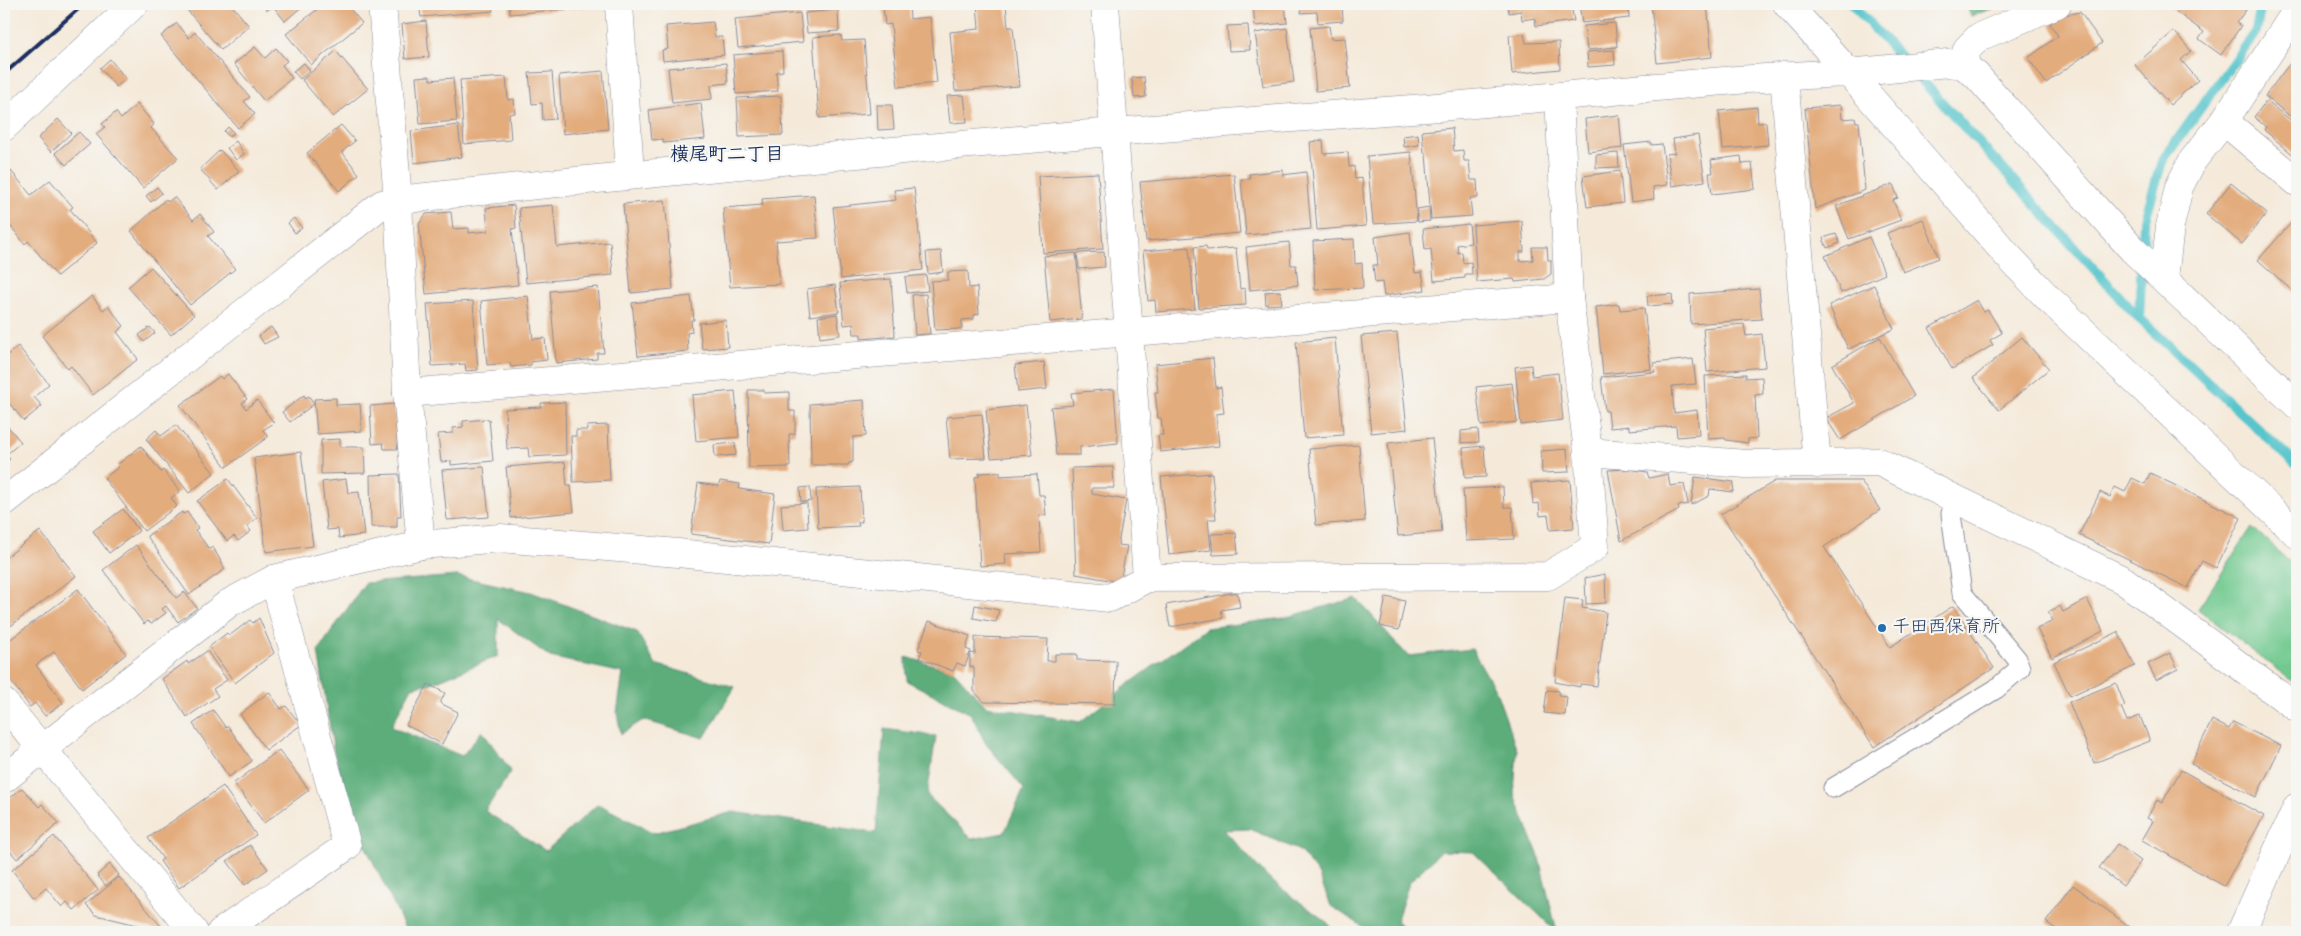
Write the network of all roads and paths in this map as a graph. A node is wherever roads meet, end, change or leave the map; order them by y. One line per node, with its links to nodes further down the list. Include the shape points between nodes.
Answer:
1 (134, 4): 13 (street)
2 (382, 4): 17 (street)
3 (619, 4): 15 (street)
4 (1105, 4): 14 (street)
5 (1788, 4): 9 (street)
6 (2057, 4): 8 (street, via 1979,37 1967,49)
7 (2297, 10): 12 (street)
8 (1962, 65): 9 (street, via 1932,64); 18 (street, via 1976,75)
9 (1849, 74): 10 (street); 27 (street, via 2000,248 2048,298)
10 (1784, 76): 11 (street); 24 (street)
11 (1559, 98): 14 (street); 19 (street)
12 (2224, 121): 16 (street); 18 (street, via 2193,160 2180,187)
13 (4, 127)
14 (1114, 131): 15 (street); 20 (street)
15 (630, 174): 17 (street)
16 (2297, 182)
17 (398, 200): 21 (street); 26 (street, via 382,204)
18 (2159, 275): 22 (street)
19 (1569, 298): 20 (street); 23 (street)
20 (1130, 332): 21 (street); 29 (street)
21 (408, 393): 28 (street)
22 (2297, 405)
23 (1588, 452): 24 (street, via 1746,464); 29 (street, via 1596,548 1548,576)
24 (1817, 464): 25 (street, via 1879,462)
25 (1955, 499): 32 (street, via 2123,580); 35 (lane, via 1951,514 1962,593 2017,659 2020,668 1996,689)
26 (4, 502)
27 (2297, 534)
28 (421, 545): 29 (street, via 500,538 1110,598); 30 (street)
29 (1147, 578)
30 (274, 579): 33 (street, via 229,603); 38 (street, via 347,846)
31 (4, 702): 33 (street)
32 (2297, 708)
33 (42, 751): 34 (street); 37 (street)
34 (4, 779)
35 (1833, 788)
36 (2297, 807): 39 (street)
37 (194, 932)
38 (221, 932)
39 (2241, 932)

